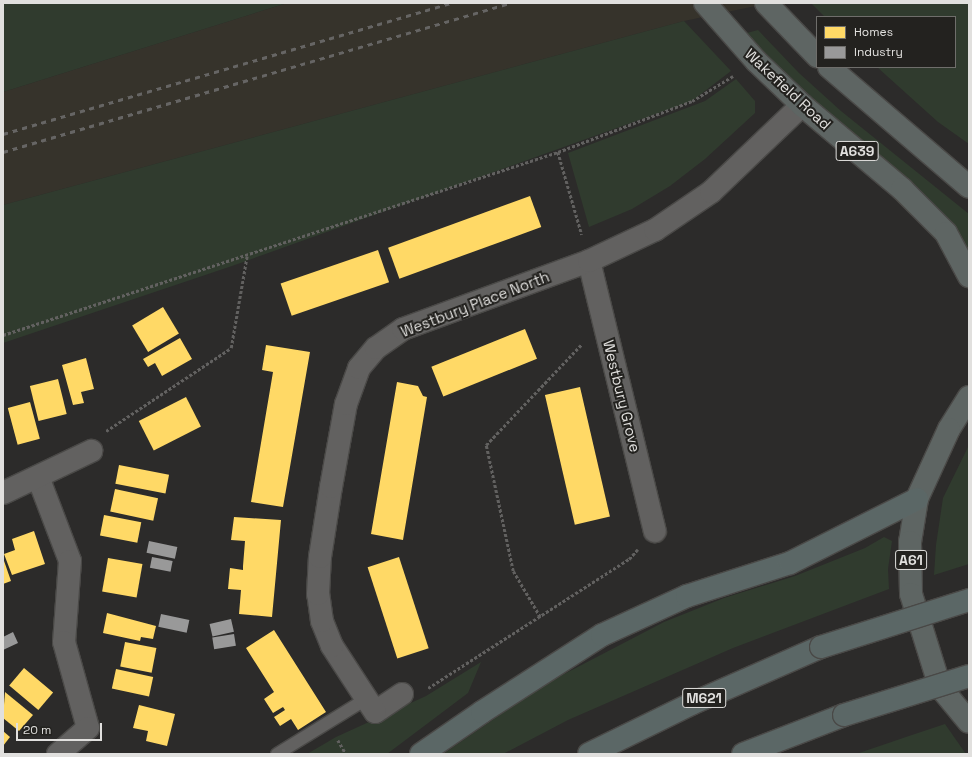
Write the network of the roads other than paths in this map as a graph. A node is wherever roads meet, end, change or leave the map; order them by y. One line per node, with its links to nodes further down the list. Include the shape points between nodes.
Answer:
1 (706, 3): 5 (main road, Wakefield Road / A639, via 756,62)
2 (766, 3): 3 (main road)
3 (816, 55)
4 (831, 68): 6 (main road, A639)
5 (802, 105): 7 (street, Westbury Place North, via 711,192 655,230); 8 (main road, Wakefield Road / A639, via 928,214 946,233)
6 (969, 186)
7 (589, 261): 14 (street, Westbury Grove); 18 (street, Westbury Place North, via 403,329 376,348 358,368 346,404 331,487 318,594 322,621 332,646)
8 (969, 276)
9 (969, 397): 13 (main road, A61, via 949,428)
10 (91, 451): 11 (street)
11 (38, 478): 12 (street); 20 (street, via 70,561 64,642 88,728)
12 (3, 493)
13 (917, 499): 19 (main road, A61, via 910,542 911,594 940,687); 22 (highway, via 790,563 687,596 602,635)
14 (654, 531)
15 (969, 600): 23 (highway, M621, bridge, via 821,647 691,704)
16 (969, 676): 24 (highway, bridge, via 844,715)
17 (402, 694): 18 (street, Westbury Place North, via 375,712)
18 (366, 699): 21 (lane)
19 (969, 722)
20 (58, 754)
21 (277, 754)
22 (421, 754)
23 (589, 754)
24 (743, 754)

